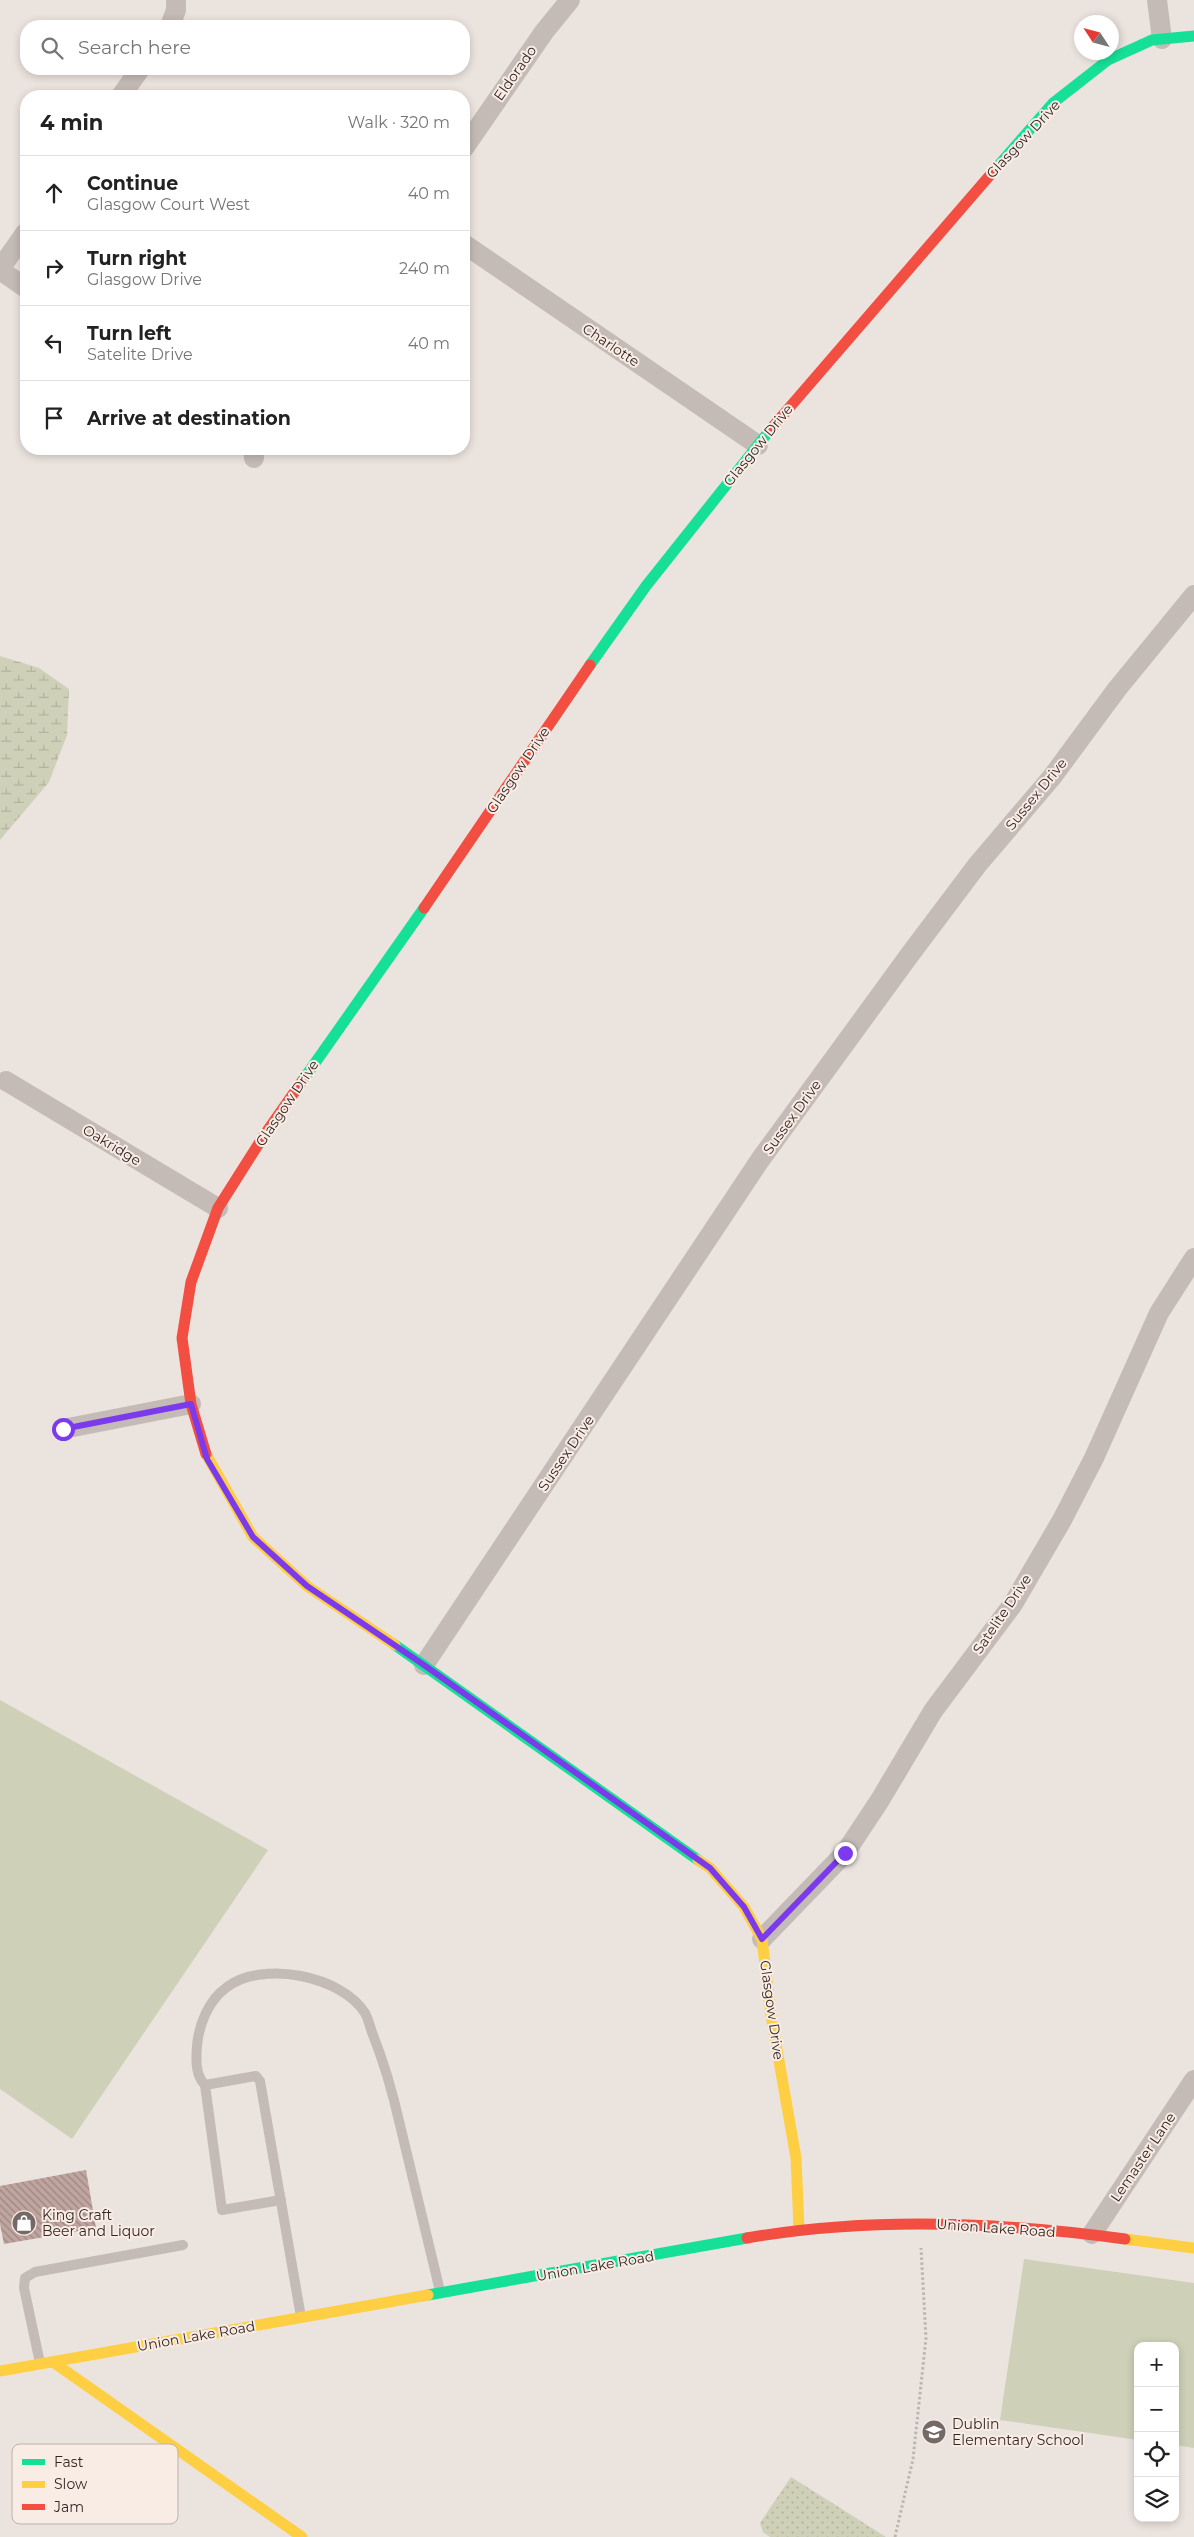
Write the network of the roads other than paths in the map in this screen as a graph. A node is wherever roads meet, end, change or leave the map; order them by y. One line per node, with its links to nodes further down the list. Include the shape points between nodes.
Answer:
1 (176, 0): 4 (street)
2 (570, 0): 9 (street, Eldorado)
3 (1157, 0): 6 (street)
4 (172, 20)
5 (1194, 36): 6 (street, Glasgow Drive)
6 (1162, 39): 14 (street, Glasgow Drive, via 1152,40 1108,60 1054,104 816,374)
7 (136, 75): 8 (street)
8 (125, 90)
9 (470, 139)
10 (20, 241): 12 (street)
11 (470, 248): 14 (street, Charlotte)
12 (0, 270): 13 (street)
13 (20, 284)
14 (758, 445): 17 (street, Glasgow Drive, via 646,586 306,1074)
15 (1194, 595): 21 (street, Sussex Drive, via 1117,688 1052,777 978,864 766,1152)
16 (6, 1081): 17 (street, Oakridge)
17 (218, 1208): 19 (street, Glasgow Drive, via 191,1282 182,1338)
18 (1194, 1258): 22 (street, Satelite Drive, via 1159,1313 1094,1458 1013,1604 933,1711 845,1853)
19 (191, 1404): 20 (street); 21 (street, Glasgow Drive, via 207,1459 253,1537 307,1586)
20 (63, 1429)
21 (424, 1665): 22 (street, Glasgow Drive, via 710,1868 744,1907)
22 (762, 1939): 26 (street, Glasgow Drive, via 770,2015 796,2158)
23 (1194, 2080): 27 (street, Lemaster Lane)
24 (205, 2085): 25 (lane, via 256,2076 260,2081); 25 (lane, via 222,2210); 30 (lane, via 200,2080 196,2062 198,2038 204,2016 214,2000 229,1986 249,1978 298,1975 325,1983 347,1995 365,2013 386,2068)
25 (281, 2200): 31 (lane)
26 (799, 2229): 27 (street, Union Lake Road, via 931,2224); 30 (street, Union Lake Road)
27 (1092, 2234): 29 (street, Union Lake Road)
28 (183, 2245): 33 (lane, via 35,2272 25,2278 24,2288)
29 (1194, 2248)
30 (441, 2293): 31 (street, Union Lake Road)
31 (301, 2318): 32 (street, Union Lake Road)
32 (53, 2362): 33 (street, Union Lake Road); 35 (street)
33 (40, 2364): 34 (street, Union Lake Road)
34 (0, 2372)
35 (170, 2444)
36 (178, 2450): 37 (street)
37 (302, 2537)

